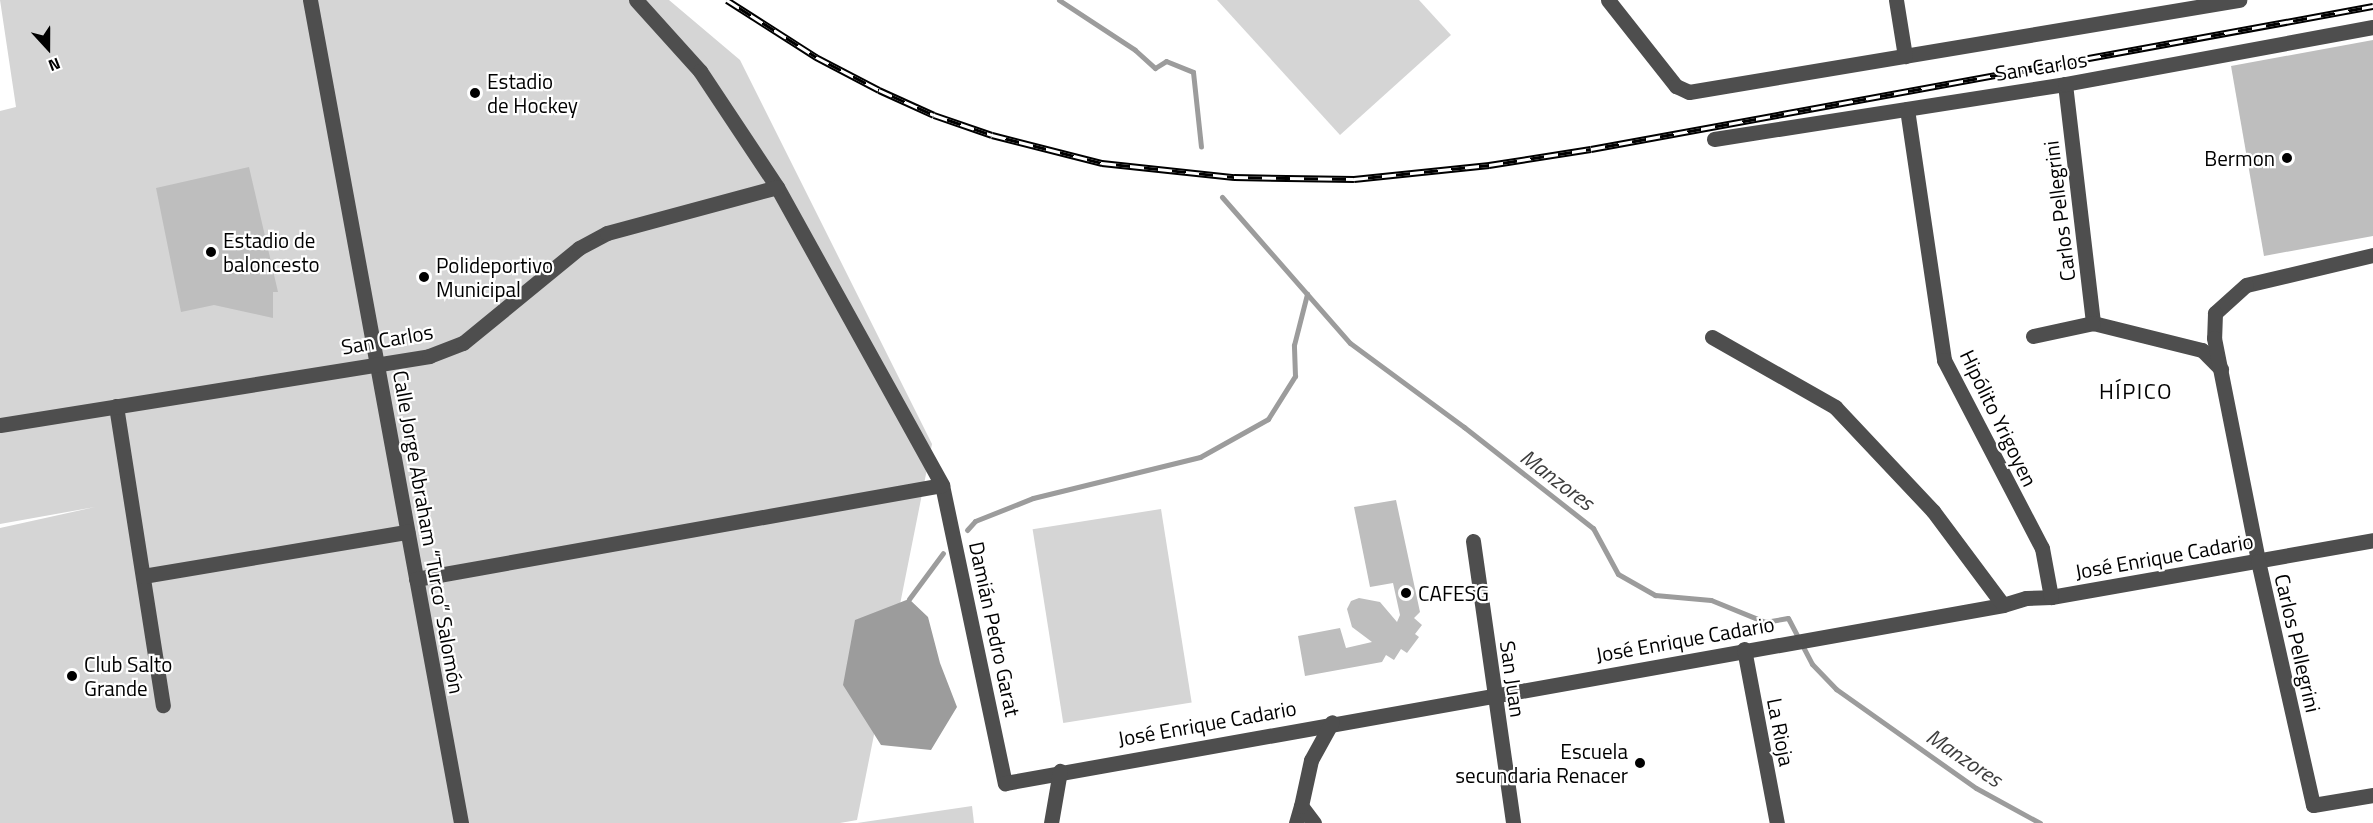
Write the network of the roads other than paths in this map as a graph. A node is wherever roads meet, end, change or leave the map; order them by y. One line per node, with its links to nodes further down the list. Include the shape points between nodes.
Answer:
1 (310, 0): 17 (street, Calle Jorge Abraham “Turco” Salomón)
2 (636, 0): 12 (street, Damián Pedro Garat, via 700,71)
3 (1608, 0): 8 (street, San Carlos, via 1676,86 1689,92)
4 (1896, 0): 8 (street)
5 (2239, 0): 6 (street, San Carlos)
6 (2166, 6): 8 (street, San Carlos)
7 (2373, 27): 9 (street, San Carlos)
8 (1905, 56)
9 (2065, 84): 10 (street, San Carlos); 14 (street, Carlos Pellegrini)
10 (1908, 109): 11 (street, San Carlos); 28 (street, Hipólito Yrigoyen, via 1944,360 2042,548)
11 (1714, 139)
12 (777, 188): 17 (street, San Carlos, via 607,233 579,248 463,343 429,356); 21 (street, Damián Pedro Garat)
13 (2373, 255): 18 (street, Carlos Pellegrini, via 2246,285 2215,313 2214,338)
14 (2093, 323): 15 (street); 18 (street, via 2202,350)
15 (2033, 336)
16 (1712, 337): 29 (street, via 1835,407 1933,511)
17 (377, 363): 19 (street, San Carlos); 22 (street, Calle Jorge Abraham “Turco” Salomón)
18 (2222, 369): 25 (street, Carlos Pellegrini)
19 (116, 406): 20 (street, San Carlos); 26 (street)
20 (0, 425)
21 (942, 484): 27 (street); 35 (street, Damián Pedro Garat)
22 (407, 532): 26 (street); 27 (street, Calle Jorge Abraham “Turco” Salomón)
23 (2373, 540): 25 (street, José Enrique Cadario)
24 (1473, 541): 31 (street, San Juan)
25 (2258, 561): 28 (street, José Enrique Cadario); 36 (street, Carlos Pellegrini, via 2313,805)
26 (143, 576): 32 (street)
27 (416, 579): 38 (street, Calle Jorge Abraham “Turco” Salomón)
28 (2051, 597): 29 (street, José Enrique Cadario, via 2026,598)
29 (2003, 605): 30 (street, José Enrique Cadario)
30 (1744, 649): 31 (street, José Enrique Cadario); 43 (street, La Rioja)
31 (1494, 695): 33 (street, José Enrique Cadario); 42 (street, San Juan)
32 (163, 705)
33 (1332, 722): 34 (street, José Enrique Cadario); 37 (street, via 1311,760)
34 (1060, 771): 35 (street, José Enrique Cadario); 39 (street)
35 (1005, 783)
36 (2373, 795)
37 (1302, 806): 40 (street); 41 (street)
38 (461, 823)
39 (1051, 823)
40 (1296, 823)
41 (1314, 823)
42 (1513, 823)
43 (1777, 823)

